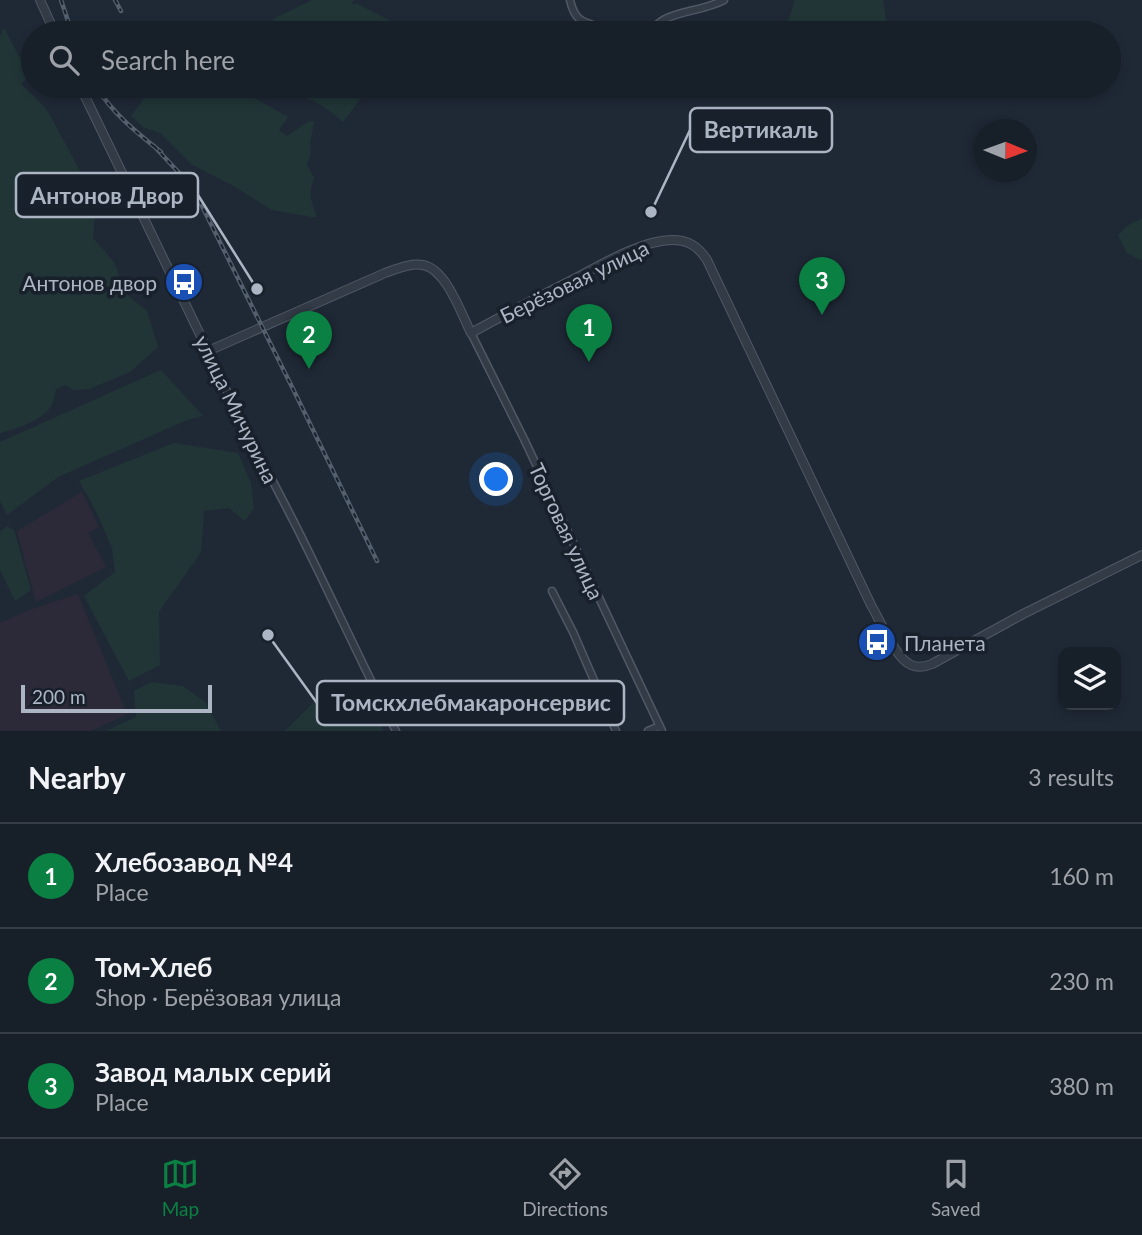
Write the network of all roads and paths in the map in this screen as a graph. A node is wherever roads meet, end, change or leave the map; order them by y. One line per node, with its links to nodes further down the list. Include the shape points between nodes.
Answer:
1 (40, 0): 4 (street)
2 (570, 0): 5 (street, via 576,18)
3 (724, 0): 6 (street)
4 (50, 21)
5 (584, 21)
6 (661, 21)
7 (86, 98): 9 (street, улица Мичурина)
8 (471, 333): 9 (street, via 443,277 417,265 385,273); 10 (street, Берёзовая улица, via 643,246 674,240 696,245 871,605 908,664 932,664); 12 (street, Торговая улица)
9 (208, 351): 13 (street, улица Мичурина)
10 (1142, 555)
11 (552, 591): 14 (street)
12 (661, 729): 15 (street)
13 (396, 731)
14 (617, 731)
15 (648, 731)

